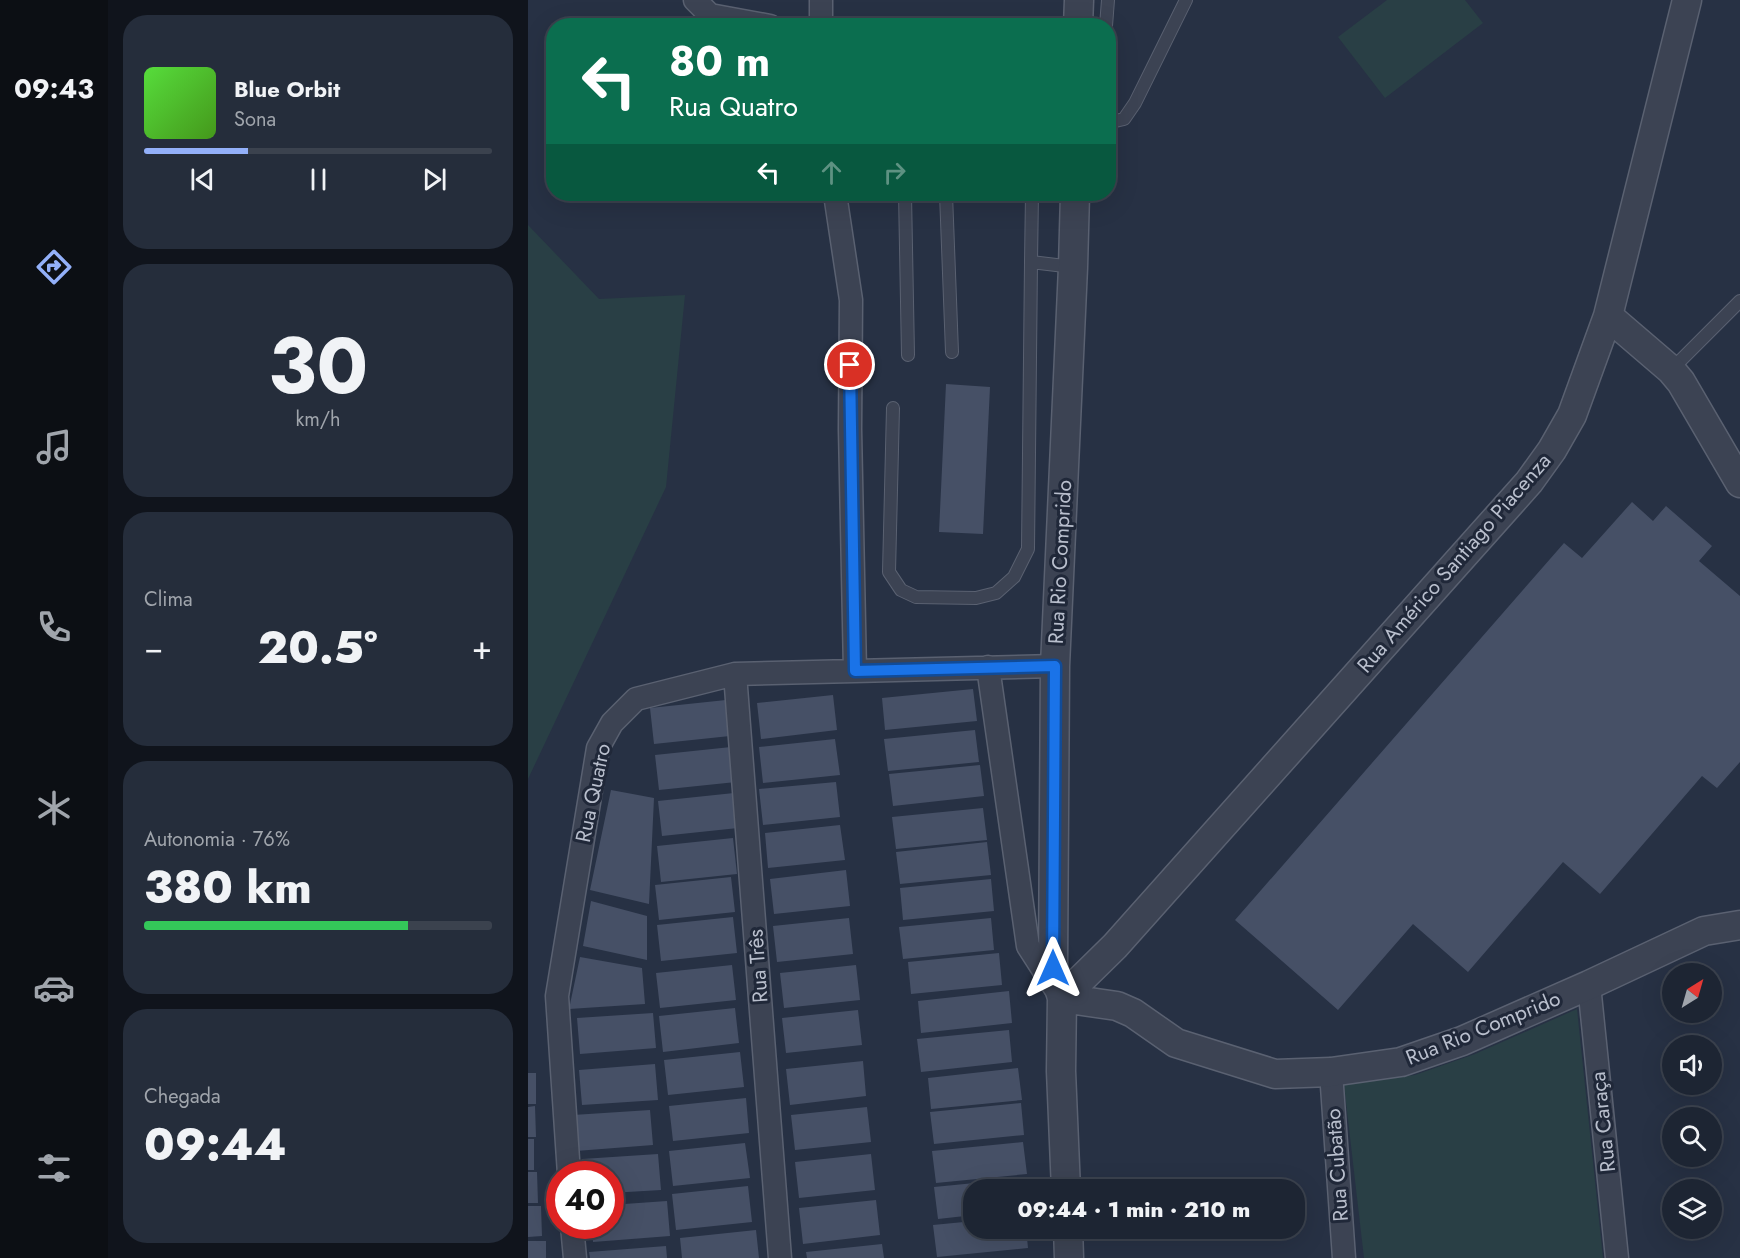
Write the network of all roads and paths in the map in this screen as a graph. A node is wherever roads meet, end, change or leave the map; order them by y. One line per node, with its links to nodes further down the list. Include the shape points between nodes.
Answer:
1 (694, 0): 7 (street, via 710,15)
2 (821, 0): 8 (street)
3 (1079, 0): 9 (street)
4 (1108, 0): 10 (lane)
5 (1186, 0): 11 (lane, via 1135,103 1124,119)
6 (1687, 0): 20 (street, Rua Américo Santiago Piacenza)
7 (726, 18)
8 (821, 18)
9 (1078, 18)
10 (1107, 18)
11 (1116, 121)
12 (836, 201): 28 (street, via 851,300)
13 (905, 201): 22 (lane)
14 (946, 201): 21 (lane)
15 (1032, 201): 17 (lane)
16 (1075, 201): 18 (street, Rua Rio Comprido)
17 (1030, 262): 18 (lane); 24 (lane, via 1028,549 1014,577 996,593 976,598 916,597 901,590 890,572)
18 (1073, 267): 26 (street, Rua Rio Comprido)
19 (1740, 301): 23 (lane)
20 (1608, 315): 23 (street); 32 (street, Rua Américo Santiago Piacenza, via 1572,415 1529,482 1115,946)
21 (952, 352)
22 (908, 355)
23 (1671, 370): 25 (street)
24 (892, 408)
25 (1740, 483)
26 (1055, 666): 27 (street, Rua Quatro); 32 (street, Rua Rio Comprido, via 1053,968)
27 (988, 667): 28 (street, Rua Quatro); 32 (street, via 1028,946)
28 (855, 671): 29 (street, Rua Quatro)
29 (735, 674): 34 (street, Rua Quatro, via 636,699 612,723 598,748 557,996); 39 (street, Rua Três)
30 (1740, 925): 31 (street, Rua Rio Comprido, via 1704,931)
31 (1589, 985): 33 (street, Rua Rio Comprido, via 1462,1041 1401,1062); 42 (street, Rua Caraça)
32 (1062, 998): 33 (street, Rua Rio Comprido, via 1117,1006 1176,1043 1275,1074); 35 (street)
33 (1331, 1072): 41 (street, Rua Cubatão)
34 (568, 1161)
35 (1066, 1179)
36 (573, 1239): 38 (street)
37 (1068, 1239): 40 (street)
38 (575, 1258)
39 (780, 1258)
40 (1069, 1258)
41 (1344, 1258)
42 (1617, 1258)

